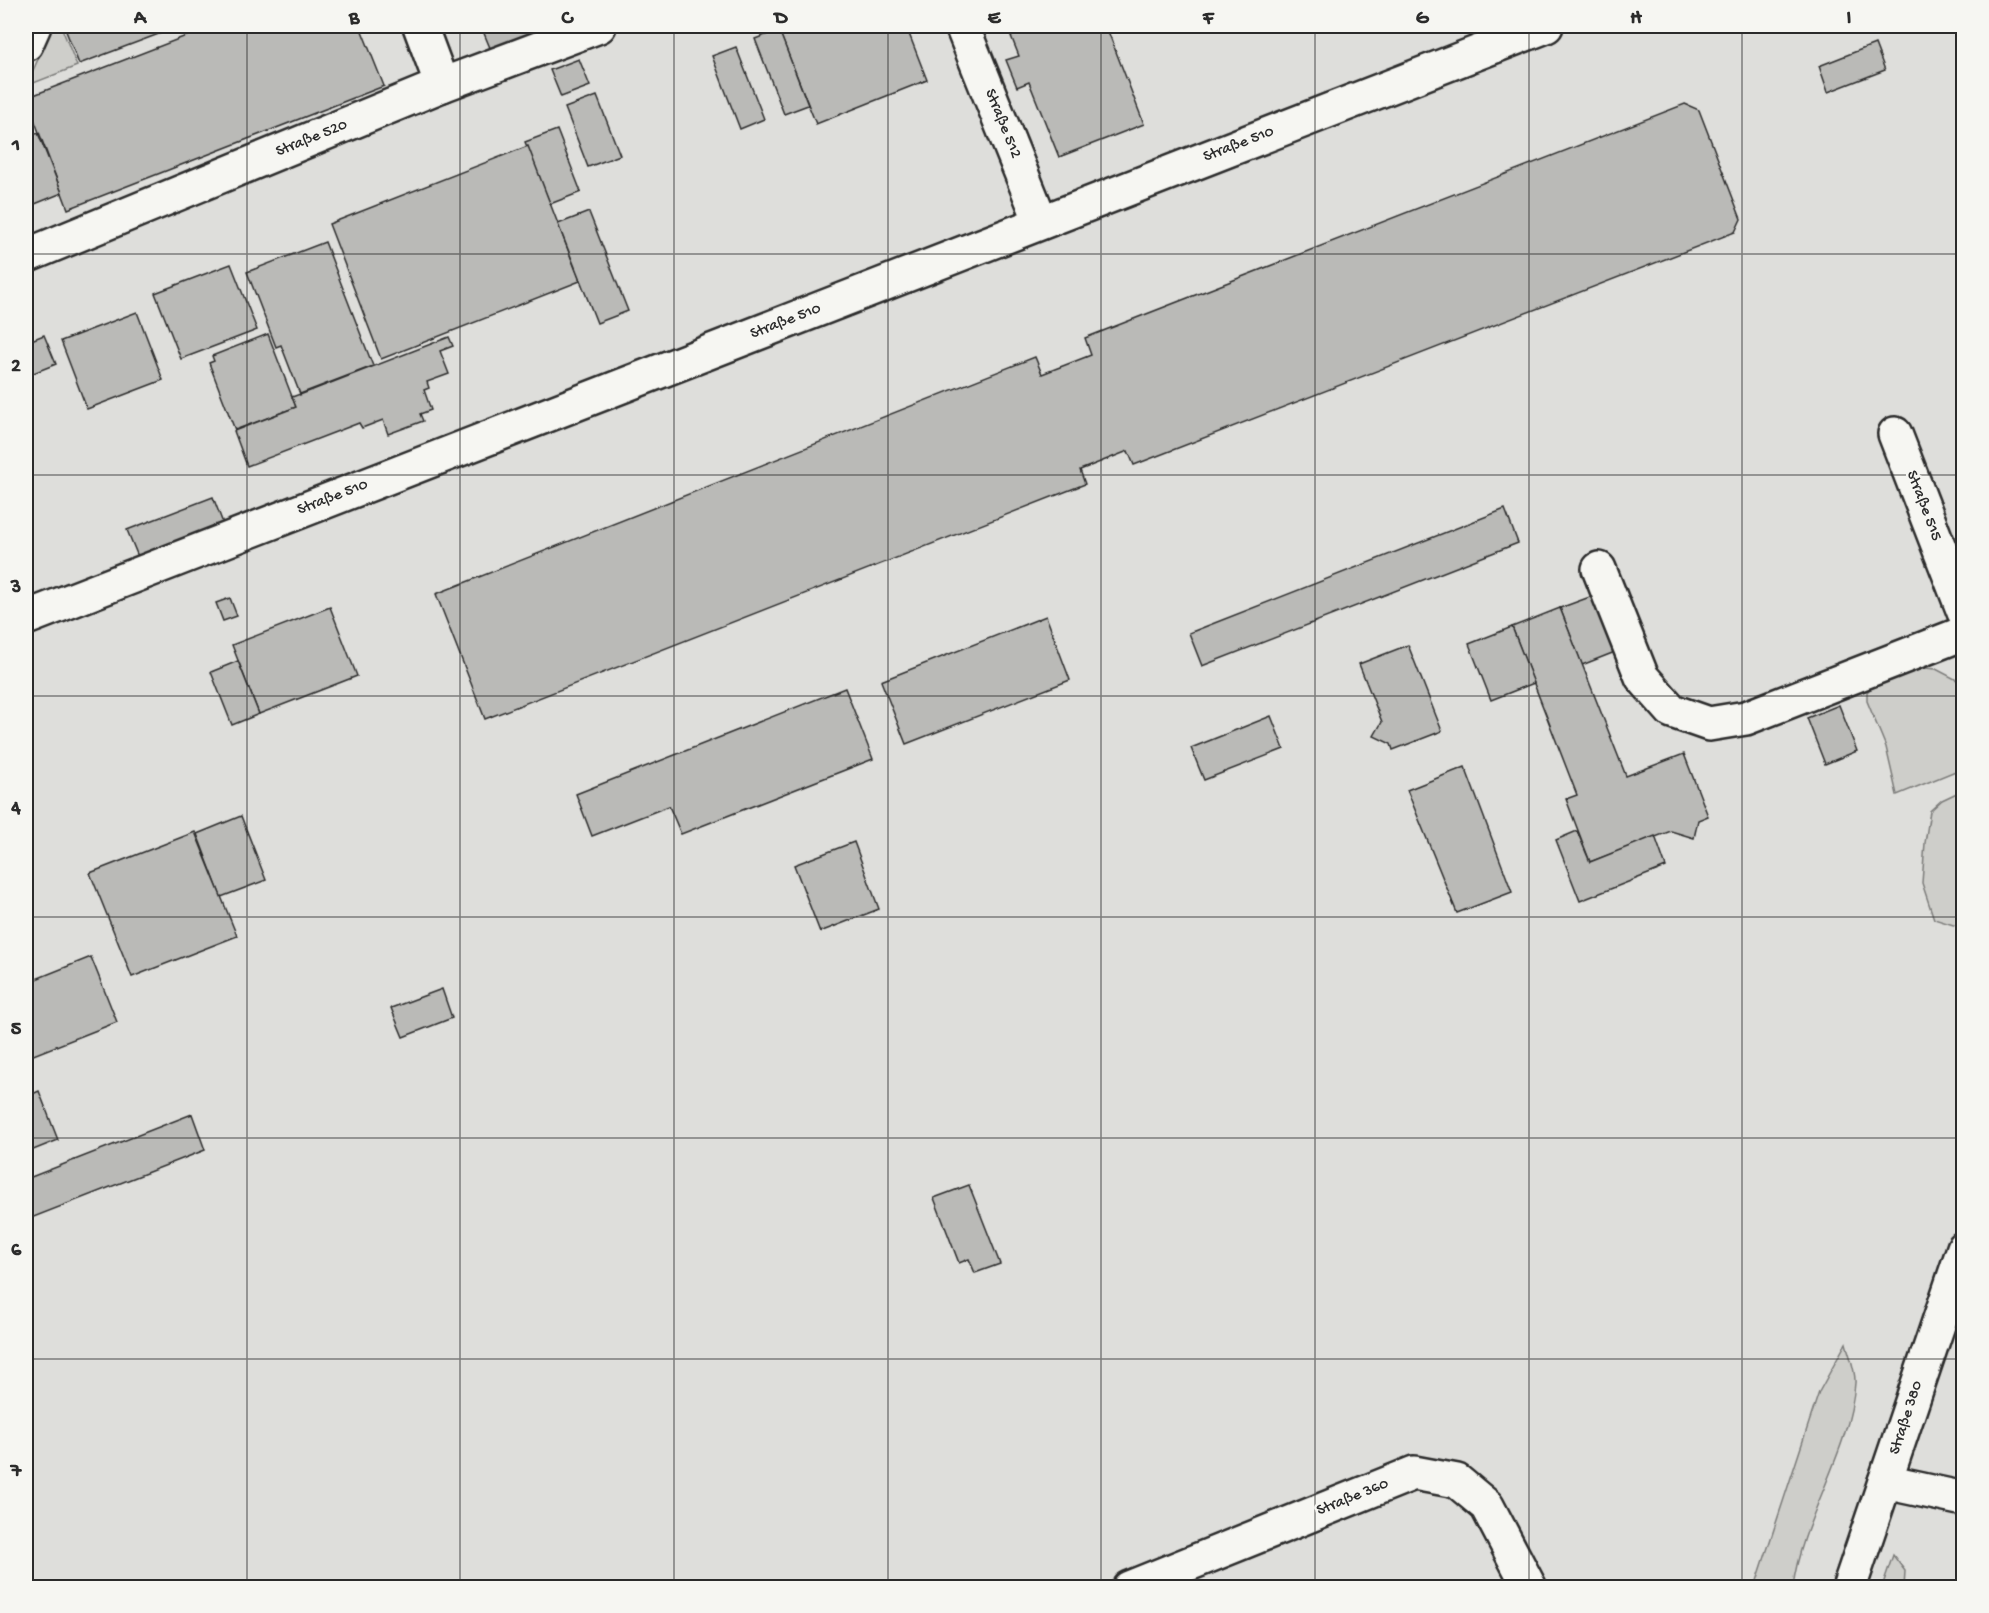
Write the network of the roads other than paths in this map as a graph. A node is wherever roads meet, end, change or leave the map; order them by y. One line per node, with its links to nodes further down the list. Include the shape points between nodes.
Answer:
1 (34, 26): 6 (street)
2 (420, 26): 7 (street)
3 (599, 26): 7 (street, Straße 520)
4 (962, 26): 8 (street, Straße 512)
5 (1546, 26): 8 (street, Straße 510)
6 (26, 44)
7 (442, 85): 9 (street, Straße 520)
8 (1041, 222): 13 (street, Straße 510)
9 (26, 256)
10 (1895, 434): 12 (street, Straße 515)
11 (1599, 569): 14 (street, via 1642,677 1672,711 1709,724 1746,718)
12 (1964, 612)
13 (26, 618)
14 (1964, 633)
15 (1964, 1248): 16 (street, Straße 380)
16 (1885, 1482): 17 (street); 20 (street, Straße 380)
17 (1964, 1499)
18 (1129, 1587): 19 (street, Straße 360, via 1414,1473 1457,1481 1487,1506)
19 (1530, 1587)
20 (1850, 1587)

